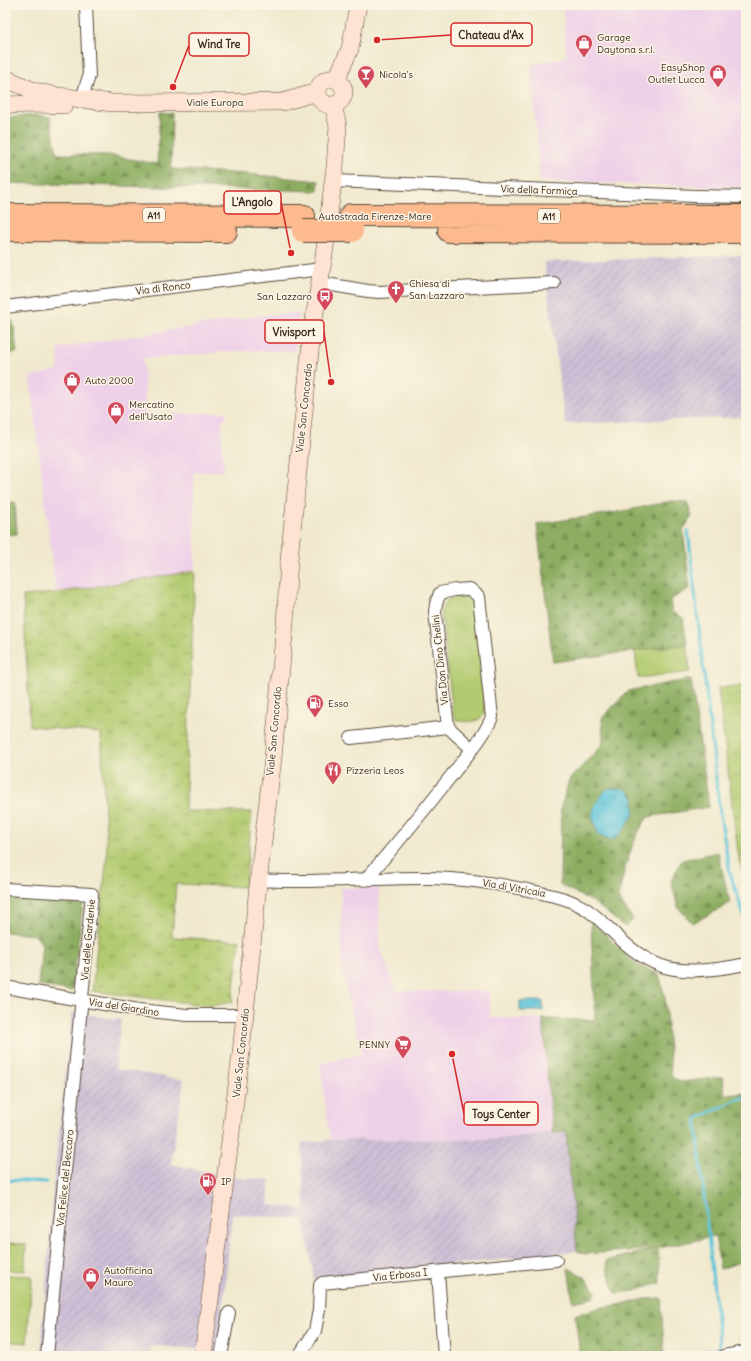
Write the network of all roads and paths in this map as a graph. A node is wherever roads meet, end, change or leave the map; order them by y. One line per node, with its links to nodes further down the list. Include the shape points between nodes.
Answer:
1 (86, 5): 6 (street, via 89,76)
2 (358, 5): 4 (main road, via 350,49)
3 (5, 78): 6 (main road, Viale Europa, via 34,91)
4 (336, 80): 5 (main road, via 323,81); 9 (main road, via 342,86 344,94 340,102)
5 (317, 92): 7 (main road, Viale Europa, via 283,102); 9 (main road, via 320,101)
6 (82, 98): 7 (main road, Viale Europa)
7 (112, 102): 8 (main road, Viale Europa, via 99,105)
8 (5, 105)
9 (333, 105): 10 (main road, Viale San Concordio, via 338,126)
10 (333, 181): 11 (street, Via della Formica); 18 (main road, Viale San Concordio)
11 (746, 197)
12 (5, 214): 14 (highway, Autostrada Firenze-Mare / A11)
13 (746, 216): 15 (highway, Autostrada Firenze-Mare / A11)
14 (304, 223): 15 (highway, Autostrada Firenze-Mare / A11, bridge); 16 (highway, Autostrada Firenze-Mare / A11)
15 (352, 223): 17 (highway, Autostrada Firenze-Mare / A11)
16 (5, 230)
17 (746, 232)
18 (321, 276): 19 (street, Via di Ronco, via 361,290 379,292); 20 (street, Via di Ronco); 24 (main road, Viale San Concordio, via 302,420 273,758)
19 (554, 283)
20 (5, 307)
21 (448, 727): 22 (street); 23 (street); 23 (street, Via Don Dino Chelini, via 436,604 440,593 470,589 479,597 492,718)
22 (351, 738)
23 (472, 749): 25 (street, Via Don Dino Chelini, via 405,834)
24 (259, 880): 25 (street, Via di Vitricaia); 30 (main road, Viale San Concordio)
25 (364, 880): 27 (street, Via di Vitricaia, via 433,878 474,881 555,896 574,902 592,912 644,957 665,967 709,970)
26 (5, 889): 29 (street, Via delle Gardenie, via 92,894)
27 (746, 964)
28 (5, 987): 29 (street, Via del Giardino)
29 (82, 1000): 30 (street, Via del Giardino, via 187,1015); 35 (street, Via Felice del Beccaro)
30 (245, 1015): 36 (main road, Viale San Concordio)
31 (556, 1260): 32 (street, Via Erbosa I)
32 (438, 1272): 38 (street, Via Erbosa I, via 322,1283 315,1331); 39 (street)
33 (229, 1313): 37 (street)
34 (746, 1352): 40 (street)
35 (47, 1356)
36 (203, 1356)
37 (221, 1356)
38 (299, 1356)
39 (444, 1356)
40 (724, 1356)

